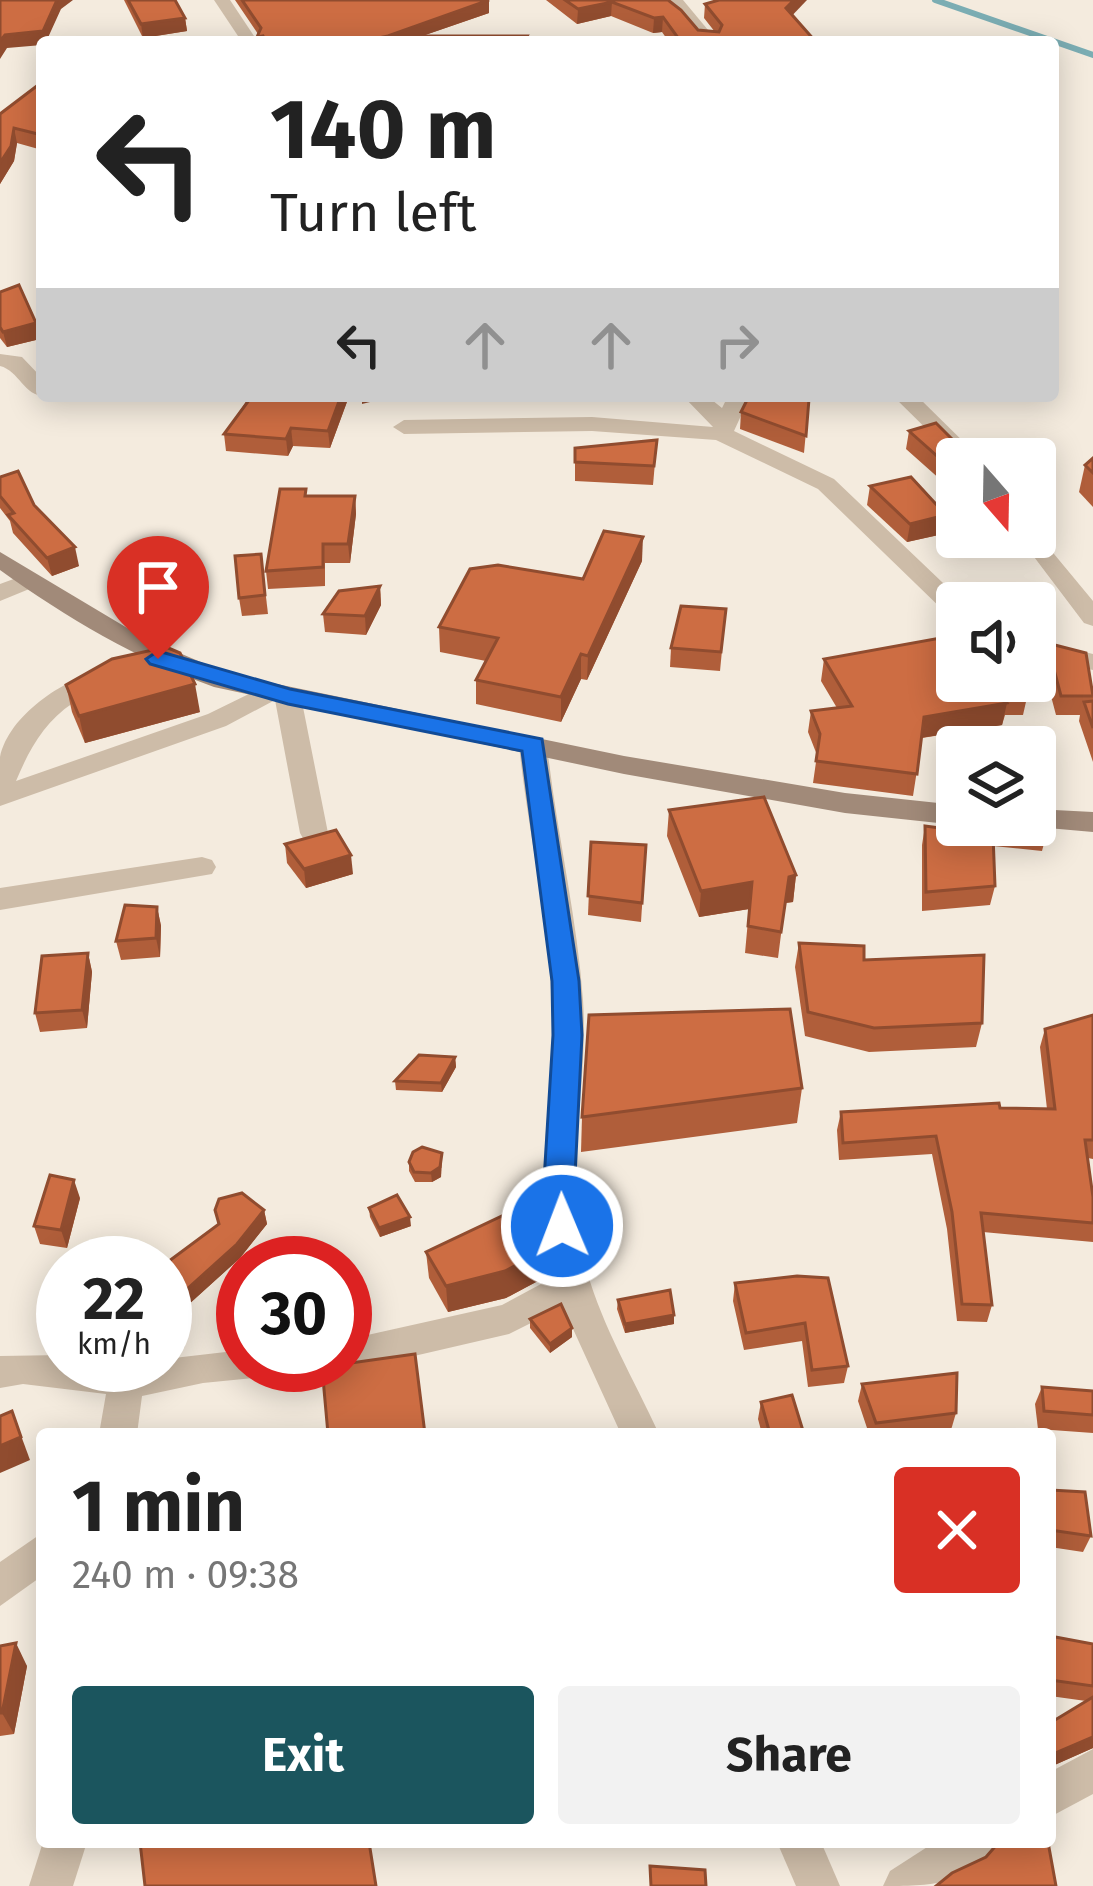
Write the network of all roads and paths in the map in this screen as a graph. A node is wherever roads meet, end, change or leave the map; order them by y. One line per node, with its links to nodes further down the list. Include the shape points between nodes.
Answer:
1 (223, 0): 3 (street)
2 (674, 0): 4 (street)
3 (246, 36)
4 (705, 36)
5 (0, 361): 6 (street, via 14,362)
6 (36, 385)
7 (699, 402): 11 (street)
8 (737, 402): 11 (street)
9 (910, 402): 12 (street)
10 (404, 427): 11 (street)
11 (724, 429): 16 (street, via 826,484)
12 (948, 438)
13 (1047, 558): 18 (street)
14 (0, 559): 15 (street)
15 (30, 580): 17 (street); 20 (street)
16 (936, 590)
17 (0, 593)
18 (1093, 619)
19 (1056, 652): 21 (street)
20 (158, 659): 22 (street); 24 (street, via 57,698)
21 (1093, 662)
22 (278, 694): 23 (street); 25 (street); 29 (street)
23 (533, 745): 26 (street); 32 (street, via 566,981 558,1197)
24 (0, 786)
25 (0, 797)
26 (936, 813)
27 (1056, 820): 28 (street)
28 (1093, 822)
29 (314, 833)
30 (202, 867): 31 (street)
31 (0, 899)
32 (575, 1283): 33 (street, via 508,1319); 38 (street)
33 (372, 1350)
34 (36, 1368): 35 (street)
35 (0, 1372)
36 (125, 1392): 37 (street)
37 (119, 1428)
38 (637, 1428)
39 (36, 1556): 40 (street)
40 (0, 1587)
41 (1093, 1770): 42 (street)
42 (1056, 1792)
43 (63, 1848): 46 (street)
44 (802, 1848): 47 (street)
45 (965, 1848): 48 (street)
46 (51, 1886)
47 (818, 1886)
48 (905, 1886)

